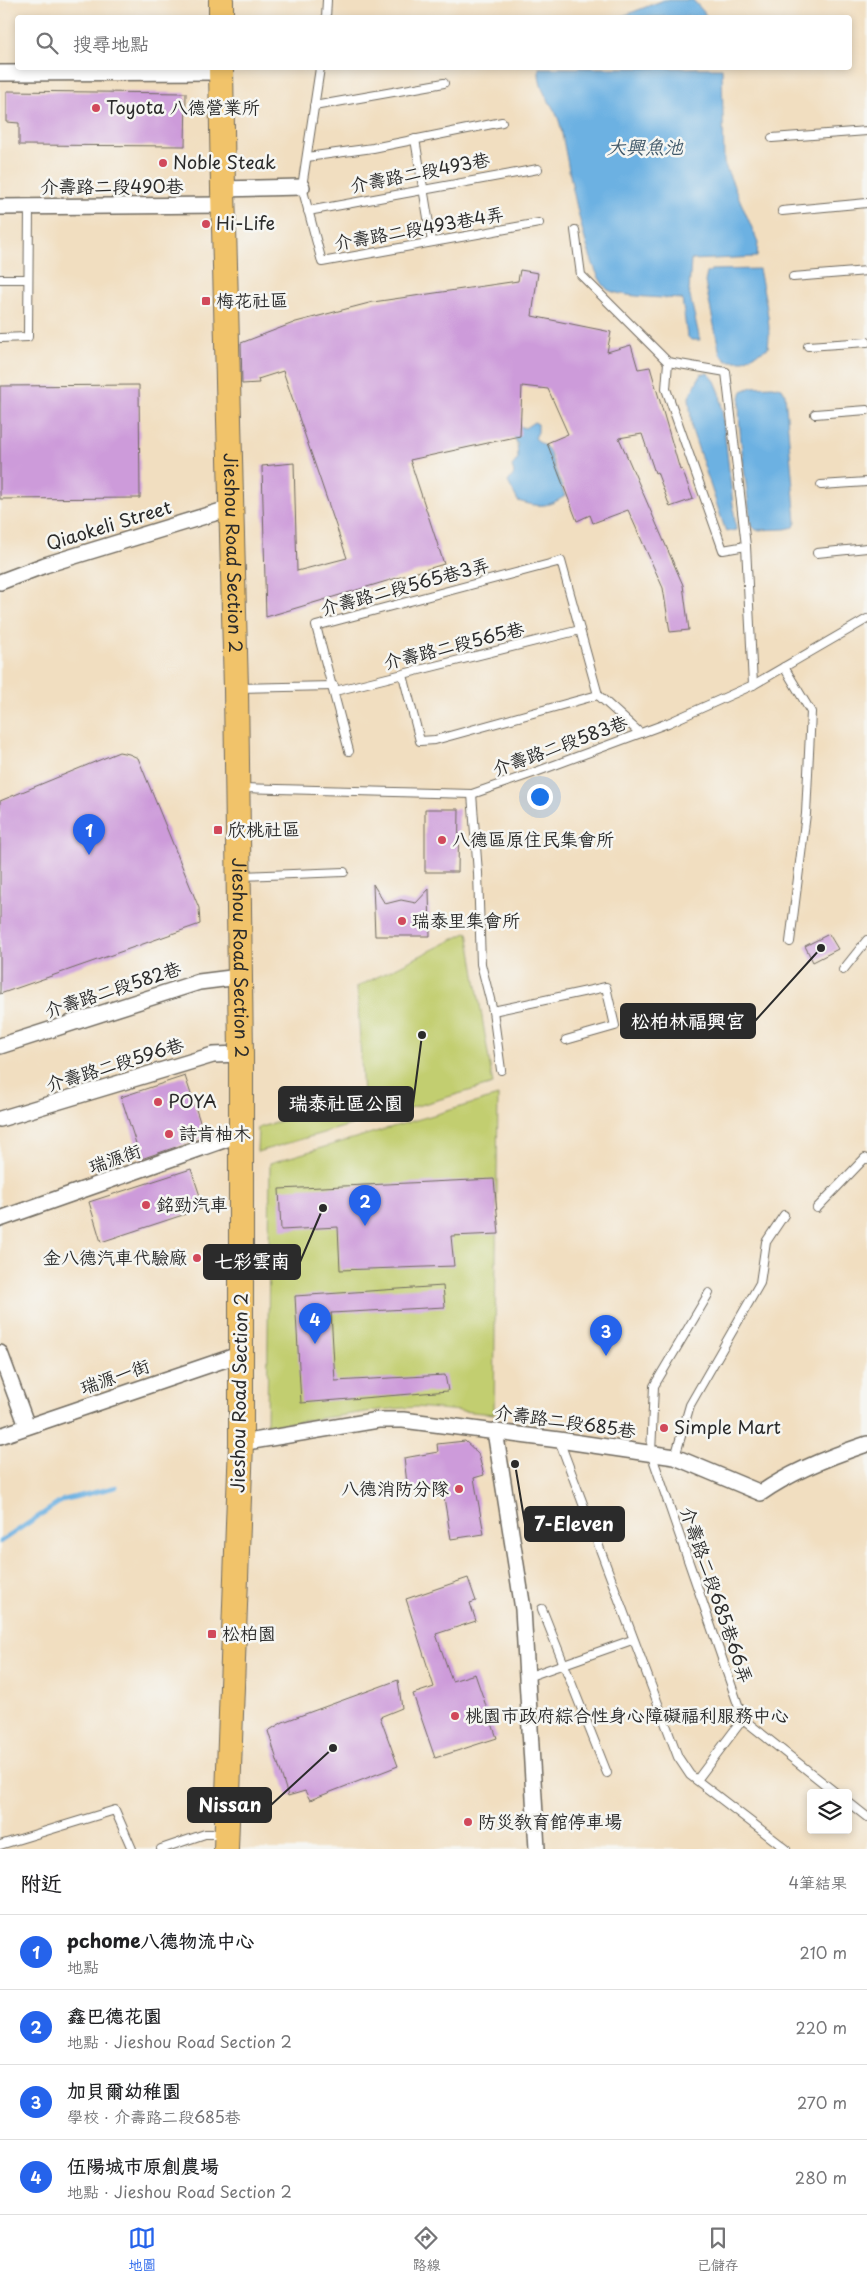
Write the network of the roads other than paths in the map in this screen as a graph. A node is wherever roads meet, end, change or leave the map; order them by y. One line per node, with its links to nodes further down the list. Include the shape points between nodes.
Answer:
1 (221, 0): 3 (main road)
2 (327, 0): 4 (lane)
3 (221, 15)
4 (326, 15)
5 (222, 70): 7 (street); 18 (main road, Jieshou Road Section 2)
6 (320, 70): 9 (lane)
7 (0, 73)
8 (444, 83): 9 (lane)
9 (314, 106): 14 (lane)
10 (502, 122): 13 (lane)
11 (867, 131): 12 (lane)
12 (772, 138)
13 (415, 139): 14 (lane); 17 (lane)
14 (307, 157): 16 (lane)
15 (538, 169): 17 (lane, 介壽路二段493巷)
16 (302, 187): 18 (street); 23 (lane, 介壽路二段493巷4弄)
17 (425, 191): 23 (lane, 介壽路二段493巷); 26 (lane)
18 (223, 197): 20 (street, 介壽路二段490巷); 39 (main road, Jieshou Road Section 2)
19 (867, 203): 22 (lane)
20 (29, 206): 21 (street, 介壽路二段490巷); 30 (lane)
21 (0, 207)
22 (782, 210)
23 (308, 212): 26 (lane, 介壽路二段493巷4弄, via 322,262)
24 (539, 223): 26 (lane, 介壽路二段493巷4弄)
25 (576, 230): 34 (lane, via 581,275)
26 (432, 242)
27 (867, 271): 28 (lane)
28 (793, 277)
29 (0, 279): 30 (lane)
30 (28, 279): 31 (lane, via 28,337)
31 (0, 338)
32 (867, 342): 33 (lane)
33 (808, 346)
34 (668, 362): 40 (lane, via 666,389 723,550); 40 (lane, via 726,372)
35 (867, 410): 36 (lane)
36 (815, 414)
37 (867, 482): 38 (lane)
38 (821, 486)
39 (231, 508): 43 (street, Qiaokeli Street); 49 (main road, Jieshou Road Section 2)
40 (746, 546): 48 (lane)
41 (867, 548): 42 (lane)
42 (817, 553)
43 (0, 582)
44 (867, 619): 46 (lane, 介壽路二段583巷)
45 (580, 630): 47 (lane, 介壽路二段565巷); 50 (lane, 介壽路二段565巷3弄, via 561,561 316,626); 51 (lane)
46 (784, 667): 48 (lane, 介壽路二段583巷); 59 (lane, via 811,712 806,814)
47 (403, 675): 50 (lane, 介壽路二段565巷); 51 (lane, via 420,741 435,740)
48 (753, 685): 52 (lane, 介壽路二段583巷)
49 (236, 688): 50 (lane, 介壽路二段565巷); 54 (main road, Jieshou Road Section 2)
50 (334, 689): 53 (lane)
51 (598, 695): 52 (lane)
52 (640, 733): 55 (lane, 介壽路二段583巷)
53 (349, 751)
54 (237, 788): 55 (lane, 介壽路二段583巷); 57 (main road, Jieshou Road Section 2)
55 (472, 794): 62 (lane, via 481,964)
56 (344, 872): 57 (lane)
57 (238, 876): 61 (main road, Jieshou Road Section 2)
58 (867, 940): 60 (lane)
59 (790, 942)
60 (843, 970)
61 (240, 977): 64 (street, 介壽路二段582巷, via 199,982); 65 (main road, Jieshou Road Section 2)
62 (493, 1011): 63 (lane, via 606,987 615,1026); 66 (lane)
63 (566, 1040)
64 (0, 1046)
65 (241, 1054): 67 (street, 介壽路二段596巷, via 213,1055); 68 (main road, Jieshou Road Section 2)
66 (501, 1070)
67 (0, 1119)
68 (241, 1134): 72 (street, 瑞源街); 75 (main road, Jieshou Road Section 2)
69 (867, 1159): 70 (lane)
70 (817, 1208)
71 (784, 1214): 83 (lane, via 766,1242 760,1283 690,1405)
72 (0, 1219)
73 (709, 1293): 82 (lane, via 654,1386)
74 (0, 1353): 76 (street)
75 (241, 1354): 76 (street, 瑞源一街); 80 (main road, Jieshou Road Section 2)
76 (27, 1426): 78 (street, 瑞源一街)
77 (495, 1431): 79 (street, 介壽路二段685巷); 80 (street, 介壽路二段685巷, via 378,1420); 87 (street, via 521,1600)
78 (0, 1436)
79 (558, 1440): 82 (street, 介壽路二段685巷); 85 (lane)
80 (240, 1443): 94 (main road, Jieshou Road Section 2)
81 (867, 1444): 83 (street, 介壽路二段685巷, via 791,1476 761,1493)
82 (651, 1453): 83 (street, 介壽路二段685巷); 88 (lane, 介壽路二段685巷66弄)
83 (675, 1457)
84 (542, 1609): 86 (lane)
85 (632, 1640): 86 (lane); 90 (lane, via 678,1757)
86 (564, 1665): 87 (lane); 89 (lane)
87 (527, 1676): 98 (street)
88 (744, 1719): 90 (lane); 91 (lane)
89 (607, 1773)
90 (696, 1780): 99 (lane)
91 (831, 1789)
92 (852, 1805): 93 (lane)
93 (867, 1817)
94 (226, 1841): 97 (lane, via 205,1834)
95 (0, 1845): 96 (lane, via 115,1810)
96 (132, 1849)
97 (161, 1849)
98 (537, 1849)
99 (786, 1849)

